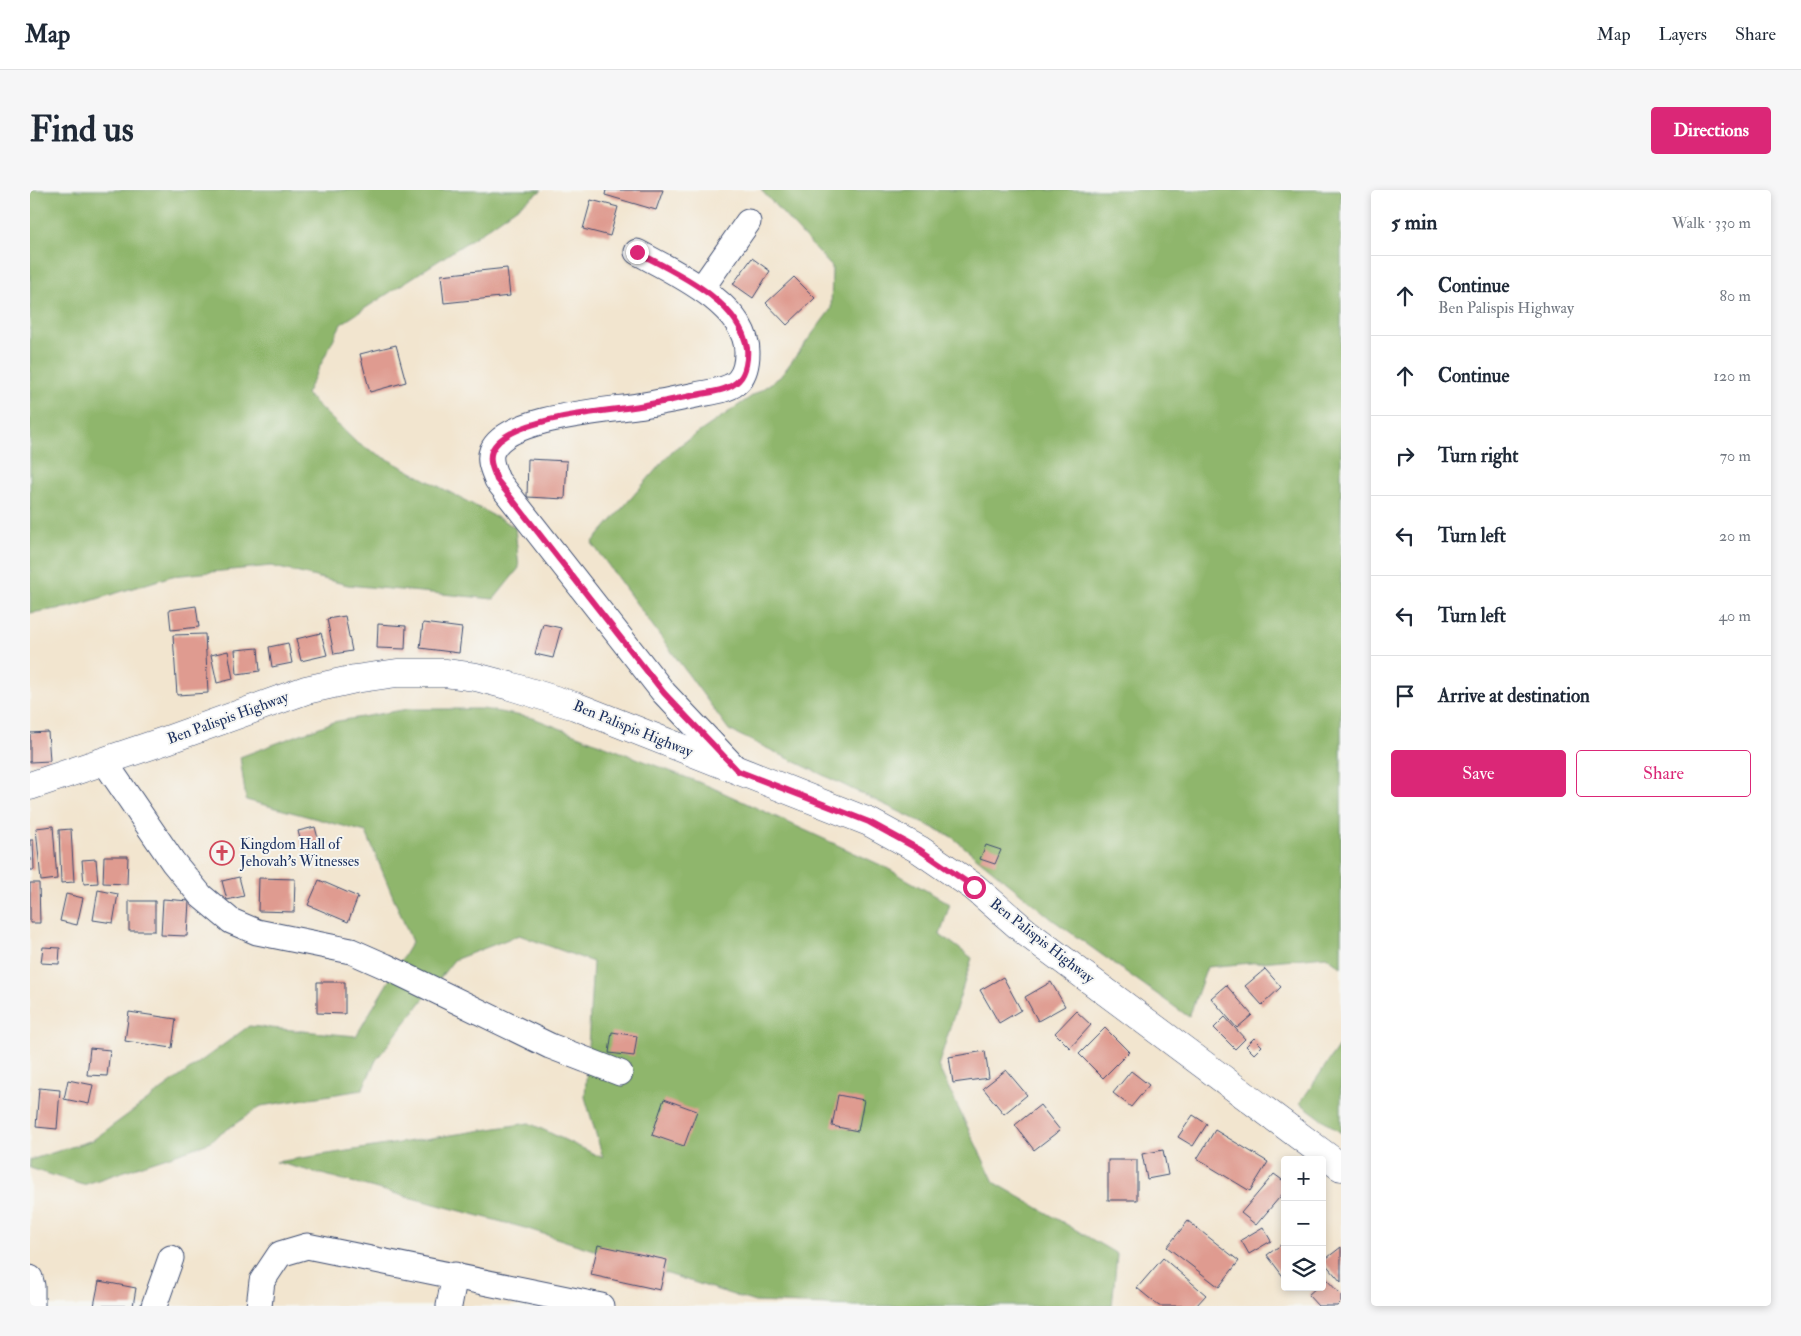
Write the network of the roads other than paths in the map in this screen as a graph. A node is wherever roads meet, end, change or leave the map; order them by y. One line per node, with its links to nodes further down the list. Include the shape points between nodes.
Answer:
1 (748, 222): 3 (street)
2 (637, 252): 3 (street)
3 (702, 288): 5 (street, via 742,329 747,350 746,366 739,381 724,389 655,404 557,417 525,427 502,439 492,450 491,463 497,480 664,693)
4 (104, 761): 5 (main road, Ben Palispis Highway, via 306,690 398,673 445,673 476,677 575,706); 6 (main road, Ben Palispis Highway); 7 (street, via 173,862 201,896 231,921 258,932 351,951 550,1046)
5 (738, 771): 8 (main road, Ben Palispis Highway, via 869,822 920,850 974,887 1027,932)
6 (30, 786)
7 (620, 1073)
8 (1341, 1167)
9 (171, 1258): 13 (street)
10 (454, 1276): 14 (street, via 307,1246 280,1254 262,1281); 15 (street); 16 (street)
11 (30, 1278): 12 (street)
12 (32, 1306)
13 (154, 1306)
14 (259, 1306)
15 (449, 1306)
16 (601, 1306)

